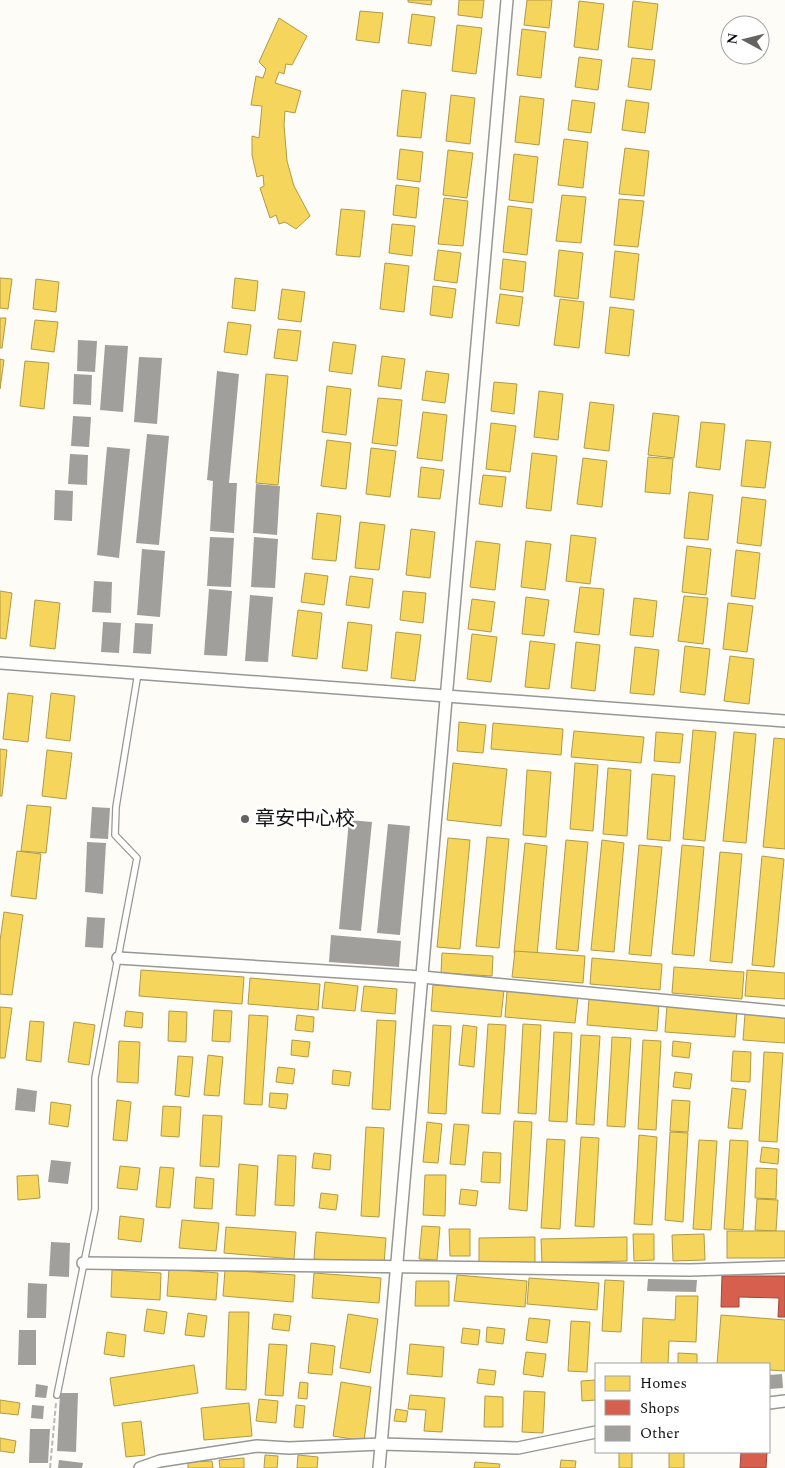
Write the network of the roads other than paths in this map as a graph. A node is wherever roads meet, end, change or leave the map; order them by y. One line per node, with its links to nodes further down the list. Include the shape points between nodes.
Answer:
1 (507, 0): 4 (street)
2 (0, 663): 3 (street)
3 (138, 673): 4 (street); 6 (lane, via 116,807 115,835 137,858)
4 (446, 697): 5 (street); 7 (street)
5 (785, 721)
6 (118, 958): 7 (street); 9 (lane, via 96,1078 94,1209)
7 (422, 977): 8 (street); 10 (street)
8 (785, 1012)
9 (83, 1263): 10 (street); 12 (lane)
10 (397, 1266): 11 (street, via 690,1270); 16 (street)
11 (785, 1267)
12 (57, 1395)
13 (785, 1401): 14 (street)
14 (770, 1403)
15 (595, 1432): 16 (street, via 518,1448)
16 (381, 1444): 17 (street, via 290,1448 257,1446 160,1461); 18 (street)
17 (140, 1468)
18 (379, 1468)

